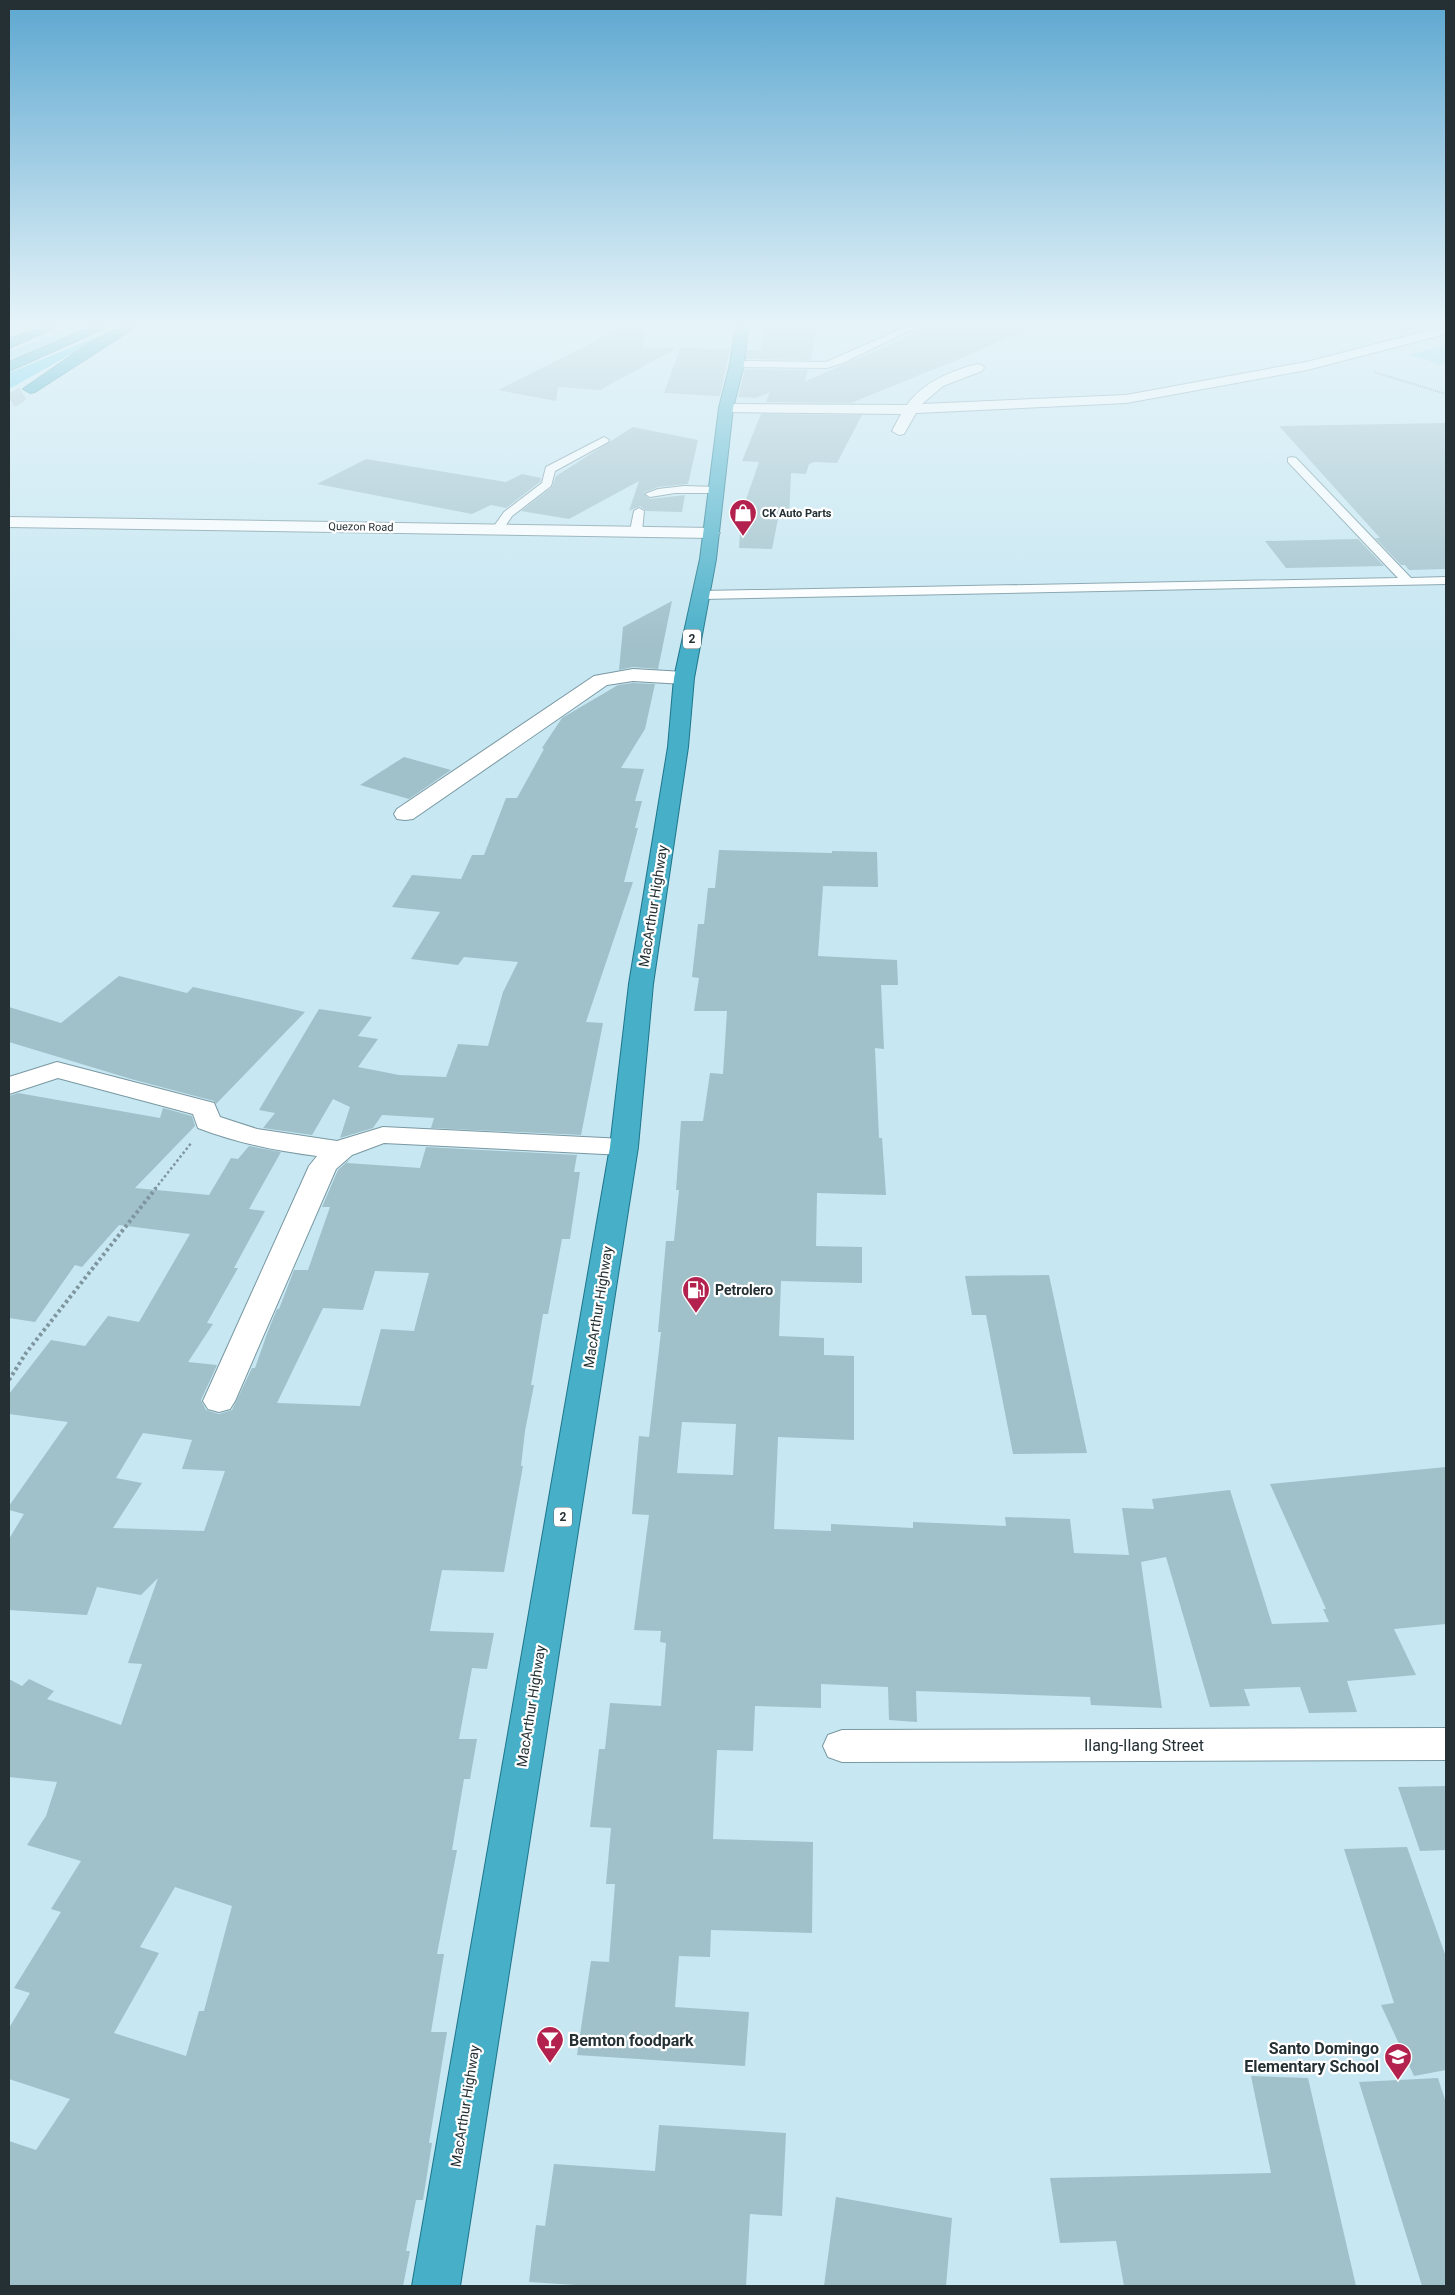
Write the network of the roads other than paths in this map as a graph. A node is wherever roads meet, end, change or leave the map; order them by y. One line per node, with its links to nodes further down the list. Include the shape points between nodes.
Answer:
1 (723, 433): 4 (highway, MacArthur Highway / 2)
2 (604, 440): 8 (lane, via 550,469 547,484 508,514)
3 (1292, 460): 12 (lane)
4 (718, 490): 5 (lane); 10 (highway, MacArthur Highway / 2)
5 (651, 491)
6 (639, 511): 9 (lane)
7 (9, 522): 8 (street, Quezon Road)
8 (498, 529): 9 (street, Quezon Road)
9 (636, 531): 10 (street, Quezon Road)
10 (712, 532): 13 (highway, MacArthur Highway / 2)
11 (1446, 581): 12 (lane)
12 (1408, 582): 13 (lane)
13 (702, 595): 14 (highway, MacArthur Highway / 2)
14 (684, 678): 15 (street, via 633,675 601,680); 17 (highway, MacArthur Highway / 2, via 678,747 641,984)
15 (405, 814)
16 (9, 1086): 18 (street, via 57,1070 205,1109 208,1122 227,1130 283,1143)
17 (624, 1147): 18 (street, via 383,1135); 22 (highway, MacArthur Highway / 2)
18 (341, 1150): 19 (street, via 323,1166)
19 (219, 1401)
20 (1446, 1744): 21 (street, Ilang-Ilang Street)
21 (842, 1746)
22 (436, 2286)

